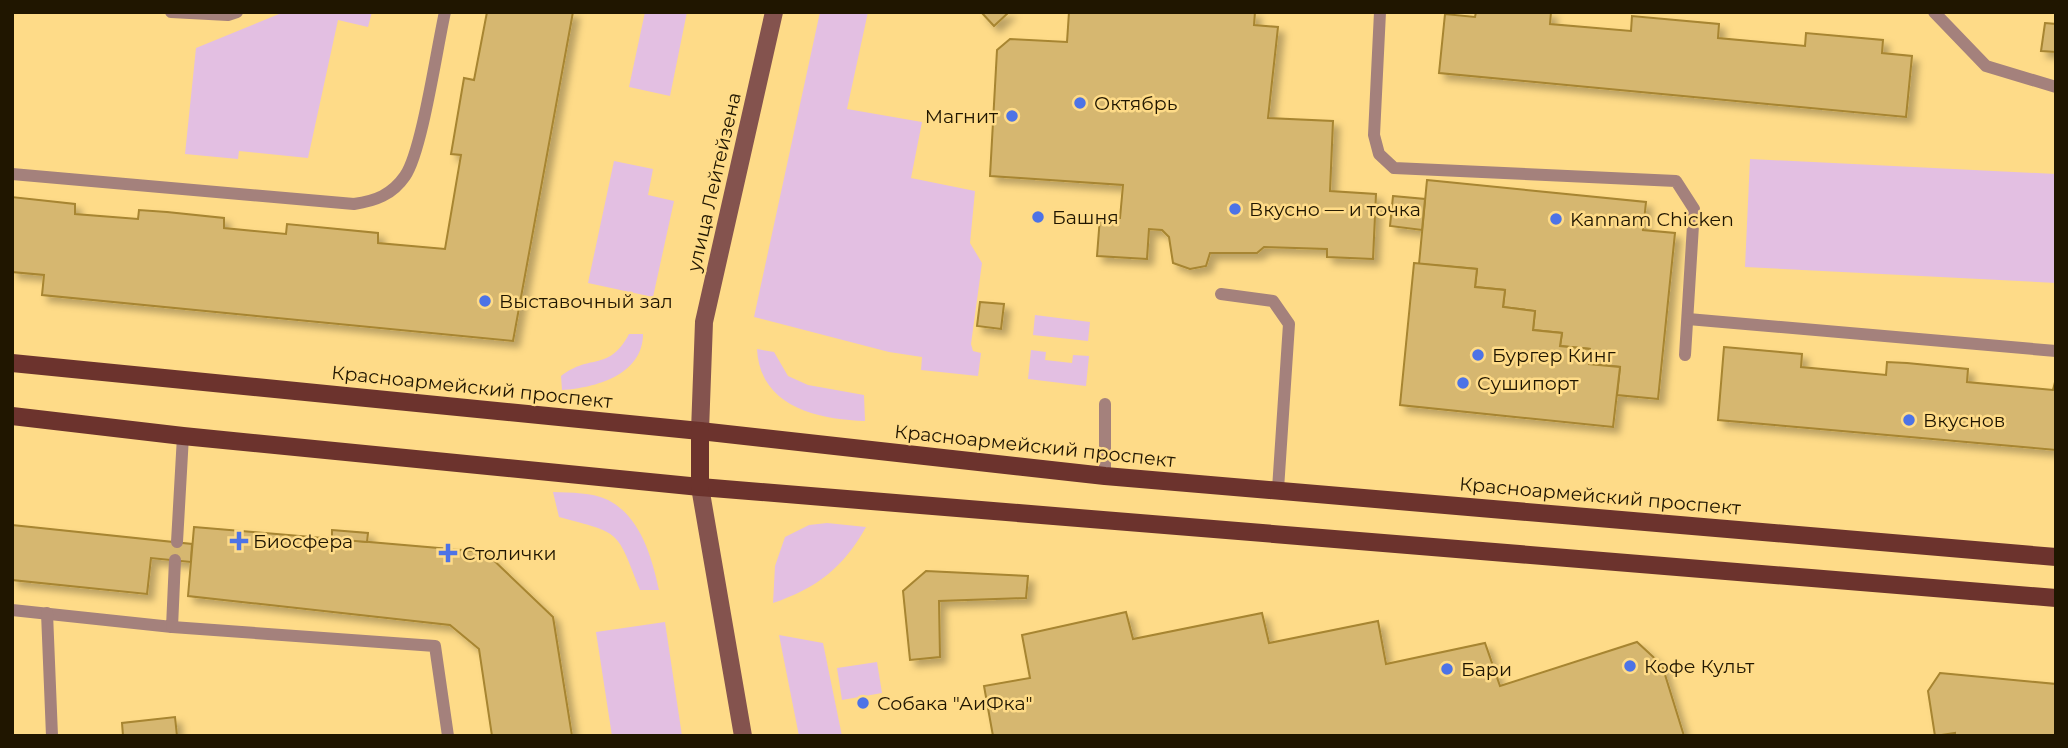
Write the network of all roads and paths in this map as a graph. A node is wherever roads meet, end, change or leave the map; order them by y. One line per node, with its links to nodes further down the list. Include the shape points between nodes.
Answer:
1 (171, 12): 2 (lane)
2 (237, 12)
3 (445, 12): 8 (lane, via 413,159 397,186 370,202)
4 (774, 12): 16 (street, улица Лейтейзена, via 704,322)
5 (1380, 12): 10 (lane, via 1374,135 1385,162 1404,170 1676,181 1694,209)
6 (1934, 12): 7 (lane, via 1986,66)
7 (2056, 87)
8 (12, 174)
9 (1221, 295): 20 (lane, via 1272,301 1289,324)
10 (1688, 319): 11 (lane); 12 (lane)
11 (2056, 351)
12 (1685, 355)
13 (12, 363): 16 (main road, Красноармейский проспект)
14 (1105, 404): 18 (lane)
15 (12, 416): 17 (main road)
16 (700, 431): 18 (main road, Красноармейский проспект); 19 (main road, улица Лейтейзена)
17 (183, 436): 19 (main road); 21 (lane)
18 (1105, 476): 20 (main road, Красноармейский проспект)
19 (700, 487): 24 (main road); 30 (street, улица Лейтейзена)
20 (1278, 489): 22 (main road, Красноармейский проспект)
21 (177, 542)
22 (2056, 557)
23 (176, 560): 27 (lane)
24 (2056, 598)
25 (12, 610): 26 (lane)
26 (47, 613): 27 (lane); 28 (lane)
27 (172, 627): 29 (lane, via 435,646)
28 (52, 736)
29 (448, 736)
30 (743, 736)

